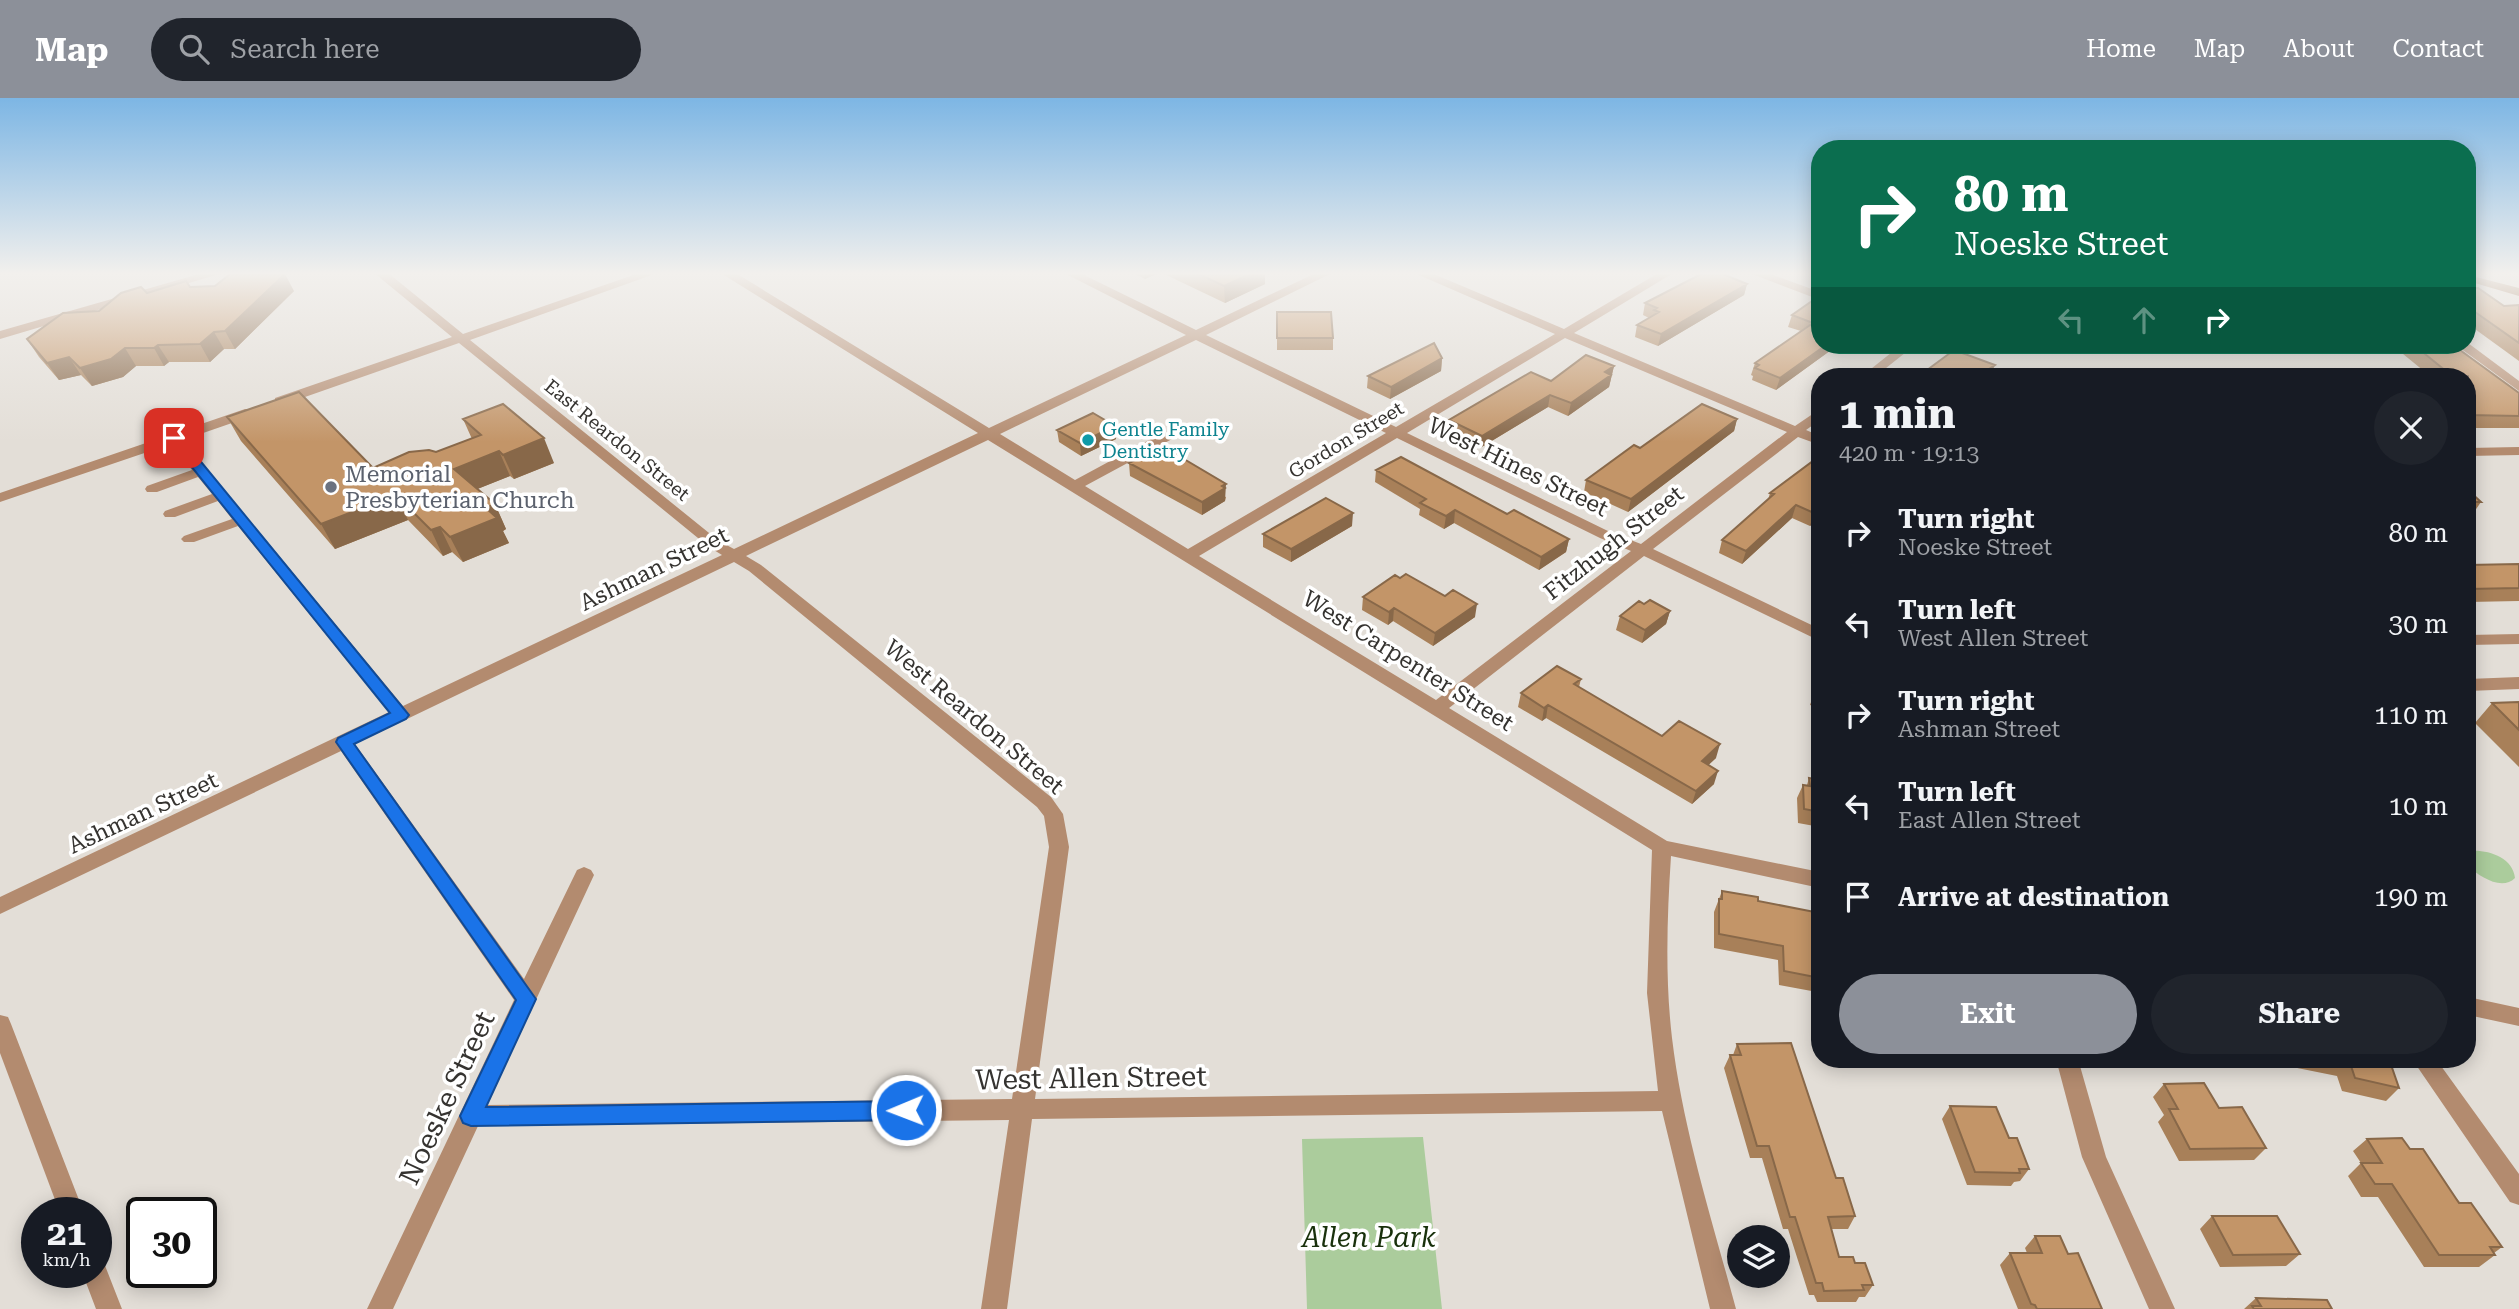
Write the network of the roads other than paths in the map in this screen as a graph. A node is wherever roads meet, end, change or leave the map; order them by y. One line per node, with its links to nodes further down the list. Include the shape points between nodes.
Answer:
1 (23, 329): 10 (street)
2 (447, 329): 12 (street, East Reardon Street)
3 (490, 329): 12 (street)
4 (817, 329): 20 (street, West Carpenter Street)
5 (1184, 329): 11 (street, West Hines Street)
6 (1210, 329): 11 (street, Ashman Street)
7 (1550, 329): 9 (street)
8 (1572, 329): 9 (street, Gordon Street)
9 (1563, 334): 18 (street); 19 (street, Gordon Street)
10 (0, 335)
11 (1197, 335): 19 (street, West Hines Street); 20 (street, Ashman Street)
12 (460, 339): 23 (street); 35 (street, East Reardon Street)
13 (1897, 354): 15 (street)
14 (2474, 354): 16 (street)
15 (1879, 368)
16 (2519, 387)
17 (1811, 420): 18 (street, Fitzhugh Street)
18 (1796, 431): 22 (street); 34 (street, Fitzhugh Street)
19 (1397, 433): 34 (street, West Hines Street); 36 (street, Gordon Street)
20 (989, 434): 27 (street, West Carpenter Street); 35 (street, Ashman Street)
21 (1167, 436): 27 (street)
22 (1811, 437)
23 (174, 438): 26 (street); 30 (street)
24 (2519, 451): 25 (street)
25 (2476, 452)
26 (202, 471): 28 (street); 29 (street)
27 (1074, 486): 36 (street, West Carpenter Street)
28 (152, 489)
29 (222, 495): 31 (street); 32 (street)
30 (0, 498)
31 (170, 514)
32 (242, 520): 33 (street); 43 (street)
33 (189, 540)
34 (1643, 550): 37 (street, West Hines Street); 42 (street, Fitzhugh Street)
35 (734, 556): 43 (street, Ashman Street); 56 (street, West Reardon Street, via 755,568 1044,802 1053,814 1059,846)
36 (1188, 556): 42 (street, West Carpenter Street)
37 (1811, 632)
38 (2519, 639): 39 (street)
39 (2476, 640)
40 (2519, 683): 41 (street)
41 (2476, 685)
42 (1436, 709): 45 (street, West Carpenter Street)
43 (401, 715): 44 (street, Ashman Street)
44 (344, 742): 48 (street, Ashman Street); 49 (street)
45 (1662, 847): 47 (street, West Carpenter Street); 55 (street, via 1659,1010)
46 (584, 875): 49 (street, Noeske Street)
47 (1811, 878)
48 (0, 906)
49 (526, 999): 57 (street, Noeske Street)
50 (2476, 1008): 51 (street)
51 (2519, 1017)
52 (0, 1024): 59 (street)
53 (2069, 1068): 65 (street, via 2103,1187)
54 (2429, 1068): 58 (street)
55 (1671, 1101): 56 (street, West Allen Street); 64 (street)
56 (1022, 1109): 57 (street, West Allen Street); 63 (street, West Reardon Street)
57 (471, 1116): 62 (street, Noeske Street)
58 (2519, 1194)
59 (66, 1197)
60 (101, 1288): 61 (street)
61 (109, 1309)
62 (380, 1309)
63 (994, 1309)
64 (1723, 1309)
65 (2162, 1309)

